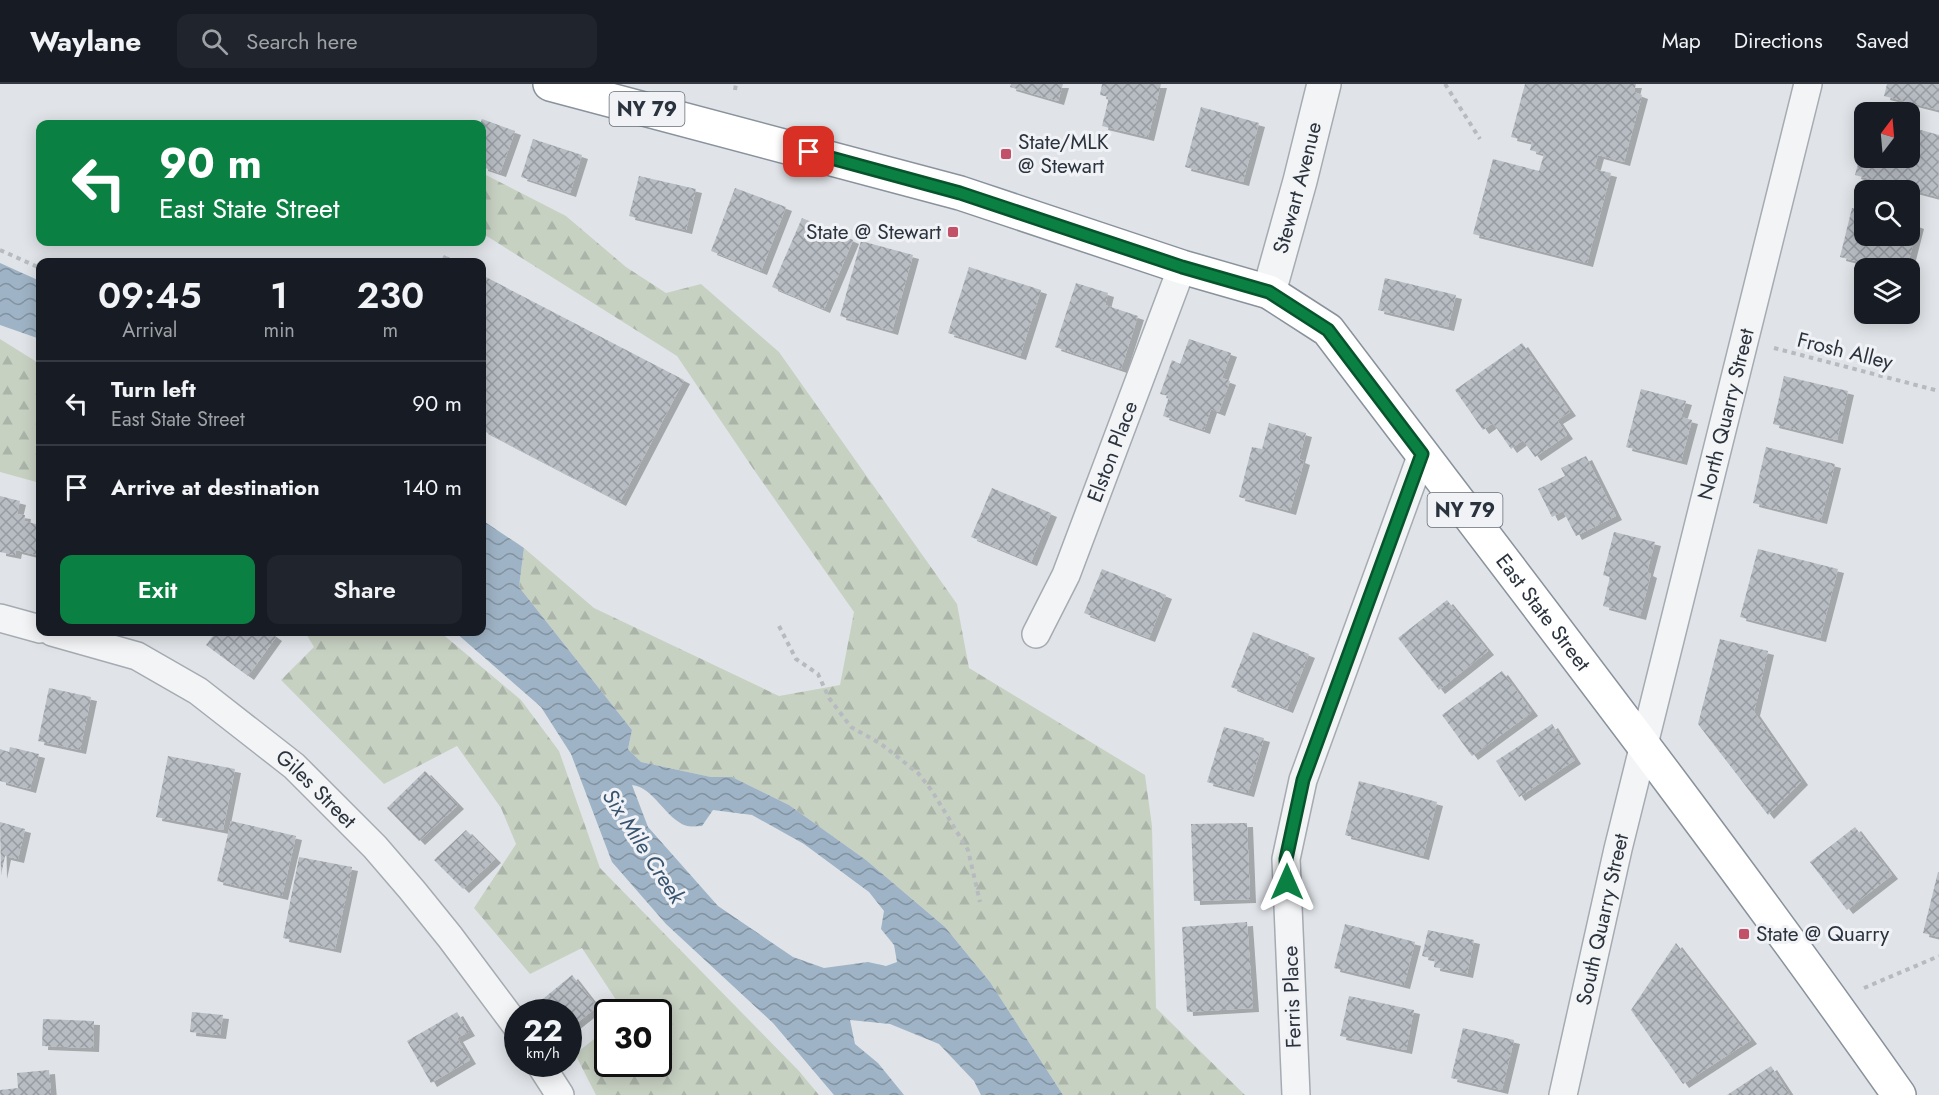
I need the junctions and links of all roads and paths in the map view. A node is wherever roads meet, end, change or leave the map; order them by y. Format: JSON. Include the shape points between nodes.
{"nodes":[{"id":1,"x":550,"y":84,"type":"edge"},
{"id":2,"x":736,"y":84,"type":"edge"},
{"id":3,"x":1324,"y":84,"type":"edge"},
{"id":4,"x":1445,"y":84,"type":"edge"},
{"id":5,"x":1808,"y":84,"type":"edge"},
{"id":6,"x":735,"y":90,"type":"dead end"},
{"id":7,"x":1480,"y":139,"type":"dead end"},
{"id":8,"x":0,"y":250,"type":"edge"},
{"id":9,"x":36,"y":266,"type":"edge"},
{"id":10,"x":1182,"y":267,"type":"junction"},
{"id":11,"x":1269,"y":292,"type":"junction"},
{"id":12,"x":1744,"y":341,"type":"junction"},
{"id":13,"x":1939,"y":391,"type":"edge"},
{"id":14,"x":1422,"y":454,"type":"junction"},
{"id":15,"x":0,"y":618,"type":"edge"},
{"id":16,"x":779,"y":626,"type":"dead end"},
{"id":17,"x":36,"y":628,"type":"edge"},
{"id":18,"x":1036,"y":634,"type":"dead end"},
{"id":19,"x":66,"y":636,"type":"edge"},
{"id":20,"x":1644,"y":745,"type":"junction"},
{"id":21,"x":980,"y":902,"type":"dead end"},
{"id":22,"x":1939,"y":956,"type":"edge"},
{"id":23,"x":1833,"y":1002,"type":"junction"},
{"id":24,"x":504,"y":1009,"type":"edge"},
{"id":25,"x":548,"y":1077,"type":"edge"},
{"id":26,"x":560,"y":1095,"type":"edge"},
{"id":27,"x":1296,"y":1095,"type":"edge"},
{"id":28,"x":1563,"y":1095,"type":"edge"},
{"id":29,"x":1899,"y":1095,"type":"edge"}],
"edges":[{"from":1,"to":10,"type":"highway","name":"East State Street","number":"NY 79","via":[[960,193]]},
{"from":2,"to":6,"type":"path"},
{"from":3,"to":11,"type":"street","name":"Stewart Avenue"},
{"from":4,"to":7,"type":"path"},
{"from":5,"to":12,"type":"street","name":"North Quarry Street"},
{"from":8,"to":9,"type":"path"},
{"from":10,"to":11,"type":"highway","name":"East State Street","number":"NY 79"},
{"from":10,"to":18,"type":"street","name":"Elston Place","via":[[1066,575]]},
{"from":11,"to":14,"type":"highway","name":"East State Street","number":"NY 79","via":[[1328,330]]},
{"from":12,"to":13,"type":"path","name":"Frosh Alley"},
{"from":12,"to":20,"type":"street","name":"North Quarry Street"},
{"from":14,"to":20,"type":"highway","name":"East State Street","number":"NY 79"},
{"from":14,"to":27,"type":"street","name":"Ferris Place","via":[[1303,780],[1291,832],[1286,859]]},
{"from":15,"to":17,"type":"street"},
{"from":16,"to":21,"type":"path","via":[[796,659],[818,674],[829,698],[851,728],[918,773],[932,791],[968,850]]},
{"from":19,"to":24,"type":"street","name":"Giles Street","via":[[137,656],[198,691],[294,766],[375,847]]},
{"from":20,"to":23,"type":"highway","name":"East State Street","number":"NY 79"},
{"from":20,"to":28,"type":"street","name":"South Quarry Street"},
{"from":22,"to":23,"type":"path"},
{"from":23,"to":29,"type":"highway","name":"East State Street","number":"NY 79"},
{"from":25,"to":26,"type":"street"}]}
